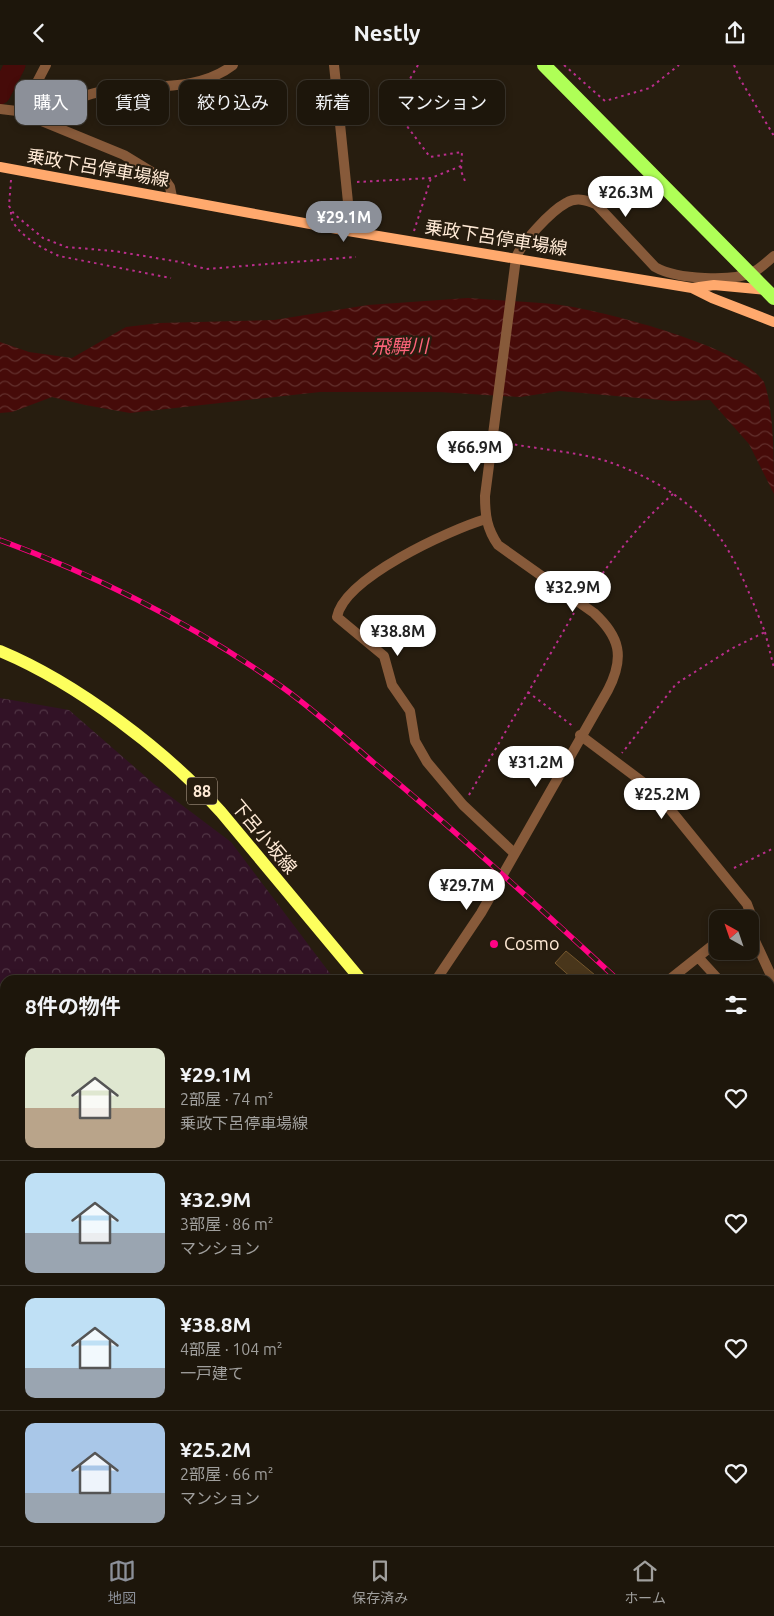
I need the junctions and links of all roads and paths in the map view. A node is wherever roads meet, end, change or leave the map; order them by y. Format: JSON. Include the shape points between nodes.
{"nodes":[{"id":1,"x":46,"y":65,"type":"edge"},
{"id":2,"x":233,"y":65,"type":"edge"},
{"id":3,"x":334,"y":65,"type":"edge"},
{"id":4,"x":418,"y":65,"type":"edge"},
{"id":5,"x":544,"y":65,"type":"edge"},
{"id":6,"x":564,"y":65,"type":"edge"},
{"id":7,"x":679,"y":65,"type":"edge"},
{"id":8,"x":734,"y":65,"type":"edge"},
{"id":9,"x":37,"y":80,"type":"edge"},
{"id":10,"x":87,"y":96,"type":"edge"},
{"id":11,"x":0,"y":109,"type":"edge"},
{"id":12,"x":15,"y":111,"type":"edge"},
{"id":13,"x":47,"y":125,"type":"edge"},
{"id":14,"x":774,"y":136,"type":"edge"},
{"id":15,"x":461,"y":166,"type":"junction"},
{"id":16,"x":1,"y":167,"type":"edge"},
{"id":17,"x":13,"y":169,"type":"junction"},
{"id":18,"x":431,"y":178,"type":"junction"},
{"id":19,"x":465,"y":181,"type":"dead end"},
{"id":20,"x":347,"y":183,"type":"junction"},
{"id":21,"x":172,"y":197,"type":"junction"},
{"id":22,"x":12,"y":211,"type":"junction"},
{"id":23,"x":348,"y":231,"type":"junction"},
{"id":24,"x":412,"y":241,"type":"junction"},
{"id":25,"x":774,"y":256,"type":"edge"},
{"id":26,"x":356,"y":257,"type":"dead end"},
{"id":27,"x":516,"y":258,"type":"junction"},
{"id":28,"x":171,"y":278,"type":"dead end"},
{"id":29,"x":692,"y":288,"type":"junction"},
{"id":30,"x":774,"y":291,"type":"edge"},
{"id":31,"x":774,"y":298,"type":"edge"},
{"id":32,"x":774,"y":322,"type":"edge"},
{"id":33,"x":492,"y":445,"type":"junction"},
{"id":34,"x":673,"y":494,"type":"junction"},
{"id":35,"x":486,"y":519,"type":"junction"},
{"id":36,"x":582,"y":604,"type":"junction"},
{"id":37,"x":765,"y":632,"type":"junction"},
{"id":38,"x":0,"y":651,"type":"edge"},
{"id":39,"x":774,"y":668,"type":"edge"},
{"id":40,"x":528,"y":691,"type":"junction"},
{"id":41,"x":581,"y":734,"type":"junction"},
{"id":42,"x":616,"y":761,"type":"junction"},
{"id":43,"x":463,"y":805,"type":"junction"},
{"id":44,"x":774,"y":848,"type":"edge"},
{"id":45,"x":514,"y":853,"type":"junction"},
{"id":46,"x":722,"y":873,"type":"junction"},
{"id":47,"x":749,"y":910,"type":"edge"},
{"id":48,"x":709,"y":948,"type":"edge"},
{"id":49,"x":759,"y":950,"type":"edge"},
{"id":50,"x":698,"y":957,"type":"junction"},
{"id":51,"x":357,"y":975,"type":"edge"},
{"id":52,"x":440,"y":975,"type":"edge"},
{"id":53,"x":675,"y":975,"type":"edge"},
{"id":54,"x":714,"y":975,"type":"edge"},
{"id":55,"x":771,"y":975,"type":"edge"}],
"edges":[{"from":1,"to":9,"type":"street"},
{"from":2,"to":10,"type":"street","via":[[223,73],[191,83],[99,92]]},
{"from":3,"to":20,"type":"street"},
{"from":4,"to":15,"type":"path","via":[[407,84],[389,102],[430,157],[462,152]]},
{"from":5,"to":31,"type":"highway"},
{"from":6,"to":7,"type":"path","via":[[605,101],[650,88]]},
{"from":8,"to":14,"type":"path"},
{"from":11,"to":12,"type":"street"},
{"from":13,"to":21,"type":"street","via":[[132,159],[165,179]]},
{"from":15,"to":18,"type":"path"},
{"from":15,"to":19,"type":"path"},
{"from":16,"to":17,"type":"main road","name":"乗政下呂停車場線"},
{"from":17,"to":21,"type":"main road","name":"乗政下呂停車場線"},
{"from":17,"to":22,"type":"path","via":[[9,206]]},
{"from":18,"to":20,"type":"path"},
{"from":18,"to":24,"type":"path"},
{"from":20,"to":23,"type":"street"},
{"from":21,"to":23,"type":"main road","name":"乗政下呂停車場線"},
{"from":22,"to":26,"type":"path","via":[[43,237],[66,247],[180,261],[206,269]]},
{"from":22,"to":28,"type":"path","via":[[12,219],[18,228],[45,250],[59,256]]},
{"from":23,"to":24,"type":"main road","name":"乗政下呂停車場線"},
{"from":24,"to":27,"type":"main road","name":"乗政下呂停車場線"},
{"from":25,"to":27,"type":"street","via":[[755,271],[728,279],[664,272],[655,267],[596,204],[583,199],[566,203],[524,241]]},
{"from":27,"to":29,"type":"main road","name":"乗政下呂停車場線"},
{"from":27,"to":33,"type":"street"},
{"from":29,"to":30,"type":"main road","via":[[714,285]]},
{"from":29,"to":32,"type":"main road"},
{"from":33,"to":34,"type":"path","via":[[512,444],[609,462]]},
{"from":33,"to":35,"type":"street","via":[[485,496]]},
{"from":34,"to":36,"type":"path","via":[[615,554]]},
{"from":34,"to":37,"type":"path","via":[[706,520],[725,545]]},
{"from":35,"to":36,"type":"street","via":[[489,532],[498,545]]},
{"from":35,"to":43,"type":"street","via":[[460,527],[370,575],[352,590],[339,608],[337,617],[384,656],[392,685],[410,711],[415,741],[426,762]]},
{"from":36,"to":40,"type":"path","via":[[572,615]]},
{"from":36,"to":41,"type":"street","via":[[608,626],[616,639],[618,657],[615,676]]},
{"from":37,"to":39,"type":"path"},
{"from":37,"to":42,"type":"path","via":[[676,684]]},
{"from":38,"to":51,"type":"main road","name":"下呂小坂線","number":"88","via":[[51,677],[93,704],[177,767],[221,812]]},
{"from":40,"to":41,"type":"path"},
{"from":40,"to":43,"type":"path"},
{"from":41,"to":42,"type":"street"},
{"from":41,"to":45,"type":"street"},
{"from":42,"to":46,"type":"street","via":[[656,792]]},
{"from":43,"to":45,"type":"street"},
{"from":44,"to":46,"type":"path"},
{"from":45,"to":52,"type":"street","via":[[459,948]]},
{"from":46,"to":47,"type":"street"},
{"from":48,"to":50,"type":"street"},
{"from":49,"to":55,"type":"street"},
{"from":50,"to":53,"type":"street"},
{"from":50,"to":54,"type":"street"}]}
